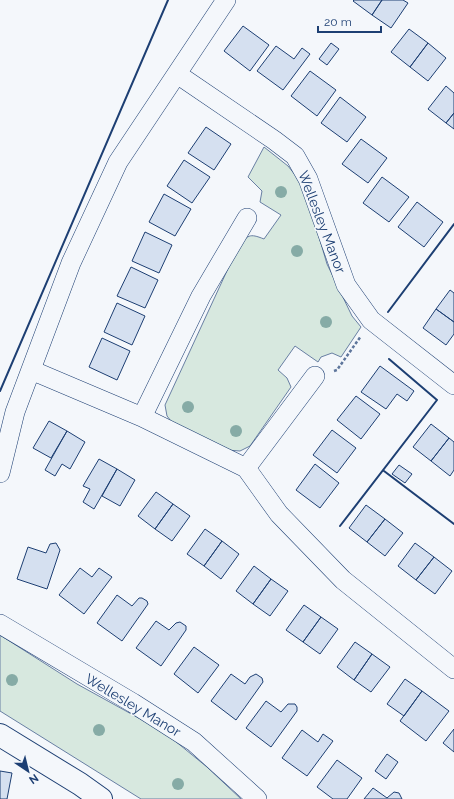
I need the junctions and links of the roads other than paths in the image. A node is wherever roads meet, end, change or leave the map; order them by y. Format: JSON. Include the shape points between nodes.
{"nodes":[{"id":1,"x":226,"y":0,"type":"edge"},
{"id":2,"x":176,"y":74,"type":"junction"},
{"id":3,"x":247,"y":218,"type":"dead end"},
{"id":4,"x":31,"y":370,"type":"junction"},
{"id":5,"x":315,"y":376,"type":"road end"},
{"id":6,"x":454,"y":385,"type":"edge"},
{"id":7,"x":142,"y":417,"type":"junction"},
{"id":8,"x":246,"y":468,"type":"junction"},
{"id":9,"x":0,"y":473,"type":"edge"},
{"id":10,"x":0,"y":624,"type":"edge"},
{"id":11,"x":454,"y":670,"type":"edge"},
{"id":12,"x":0,"y":735,"type":"edge"},
{"id":13,"x":101,"y":799,"type":"edge"},
{"id":14,"x":257,"y":799,"type":"edge"}],
"edges":[{"from":1,"to":2,"type":"street"},
{"from":2,"to":4,"type":"street","via":[[118,162],[71,262]]},
{"from":2,"to":6,"type":"street","name":"Wellesley Manor","via":[[295,156],[308,178],[346,285],[371,320]]},
{"from":3,"to":7,"type":"street","via":[[201,296]]},
{"from":4,"to":7,"type":"street"},
{"from":4,"to":9,"type":"street","via":[[14,412]]},
{"from":5,"to":8,"type":"street"},
{"from":7,"to":8,"type":"street"},
{"from":8,"to":11,"type":"street","via":[[279,514],[343,580]]},
{"from":10,"to":14,"type":"street","name":"Wellesley Manor","via":[[134,703],[194,742]]},
{"from":12,"to":13,"type":"street"}]}
